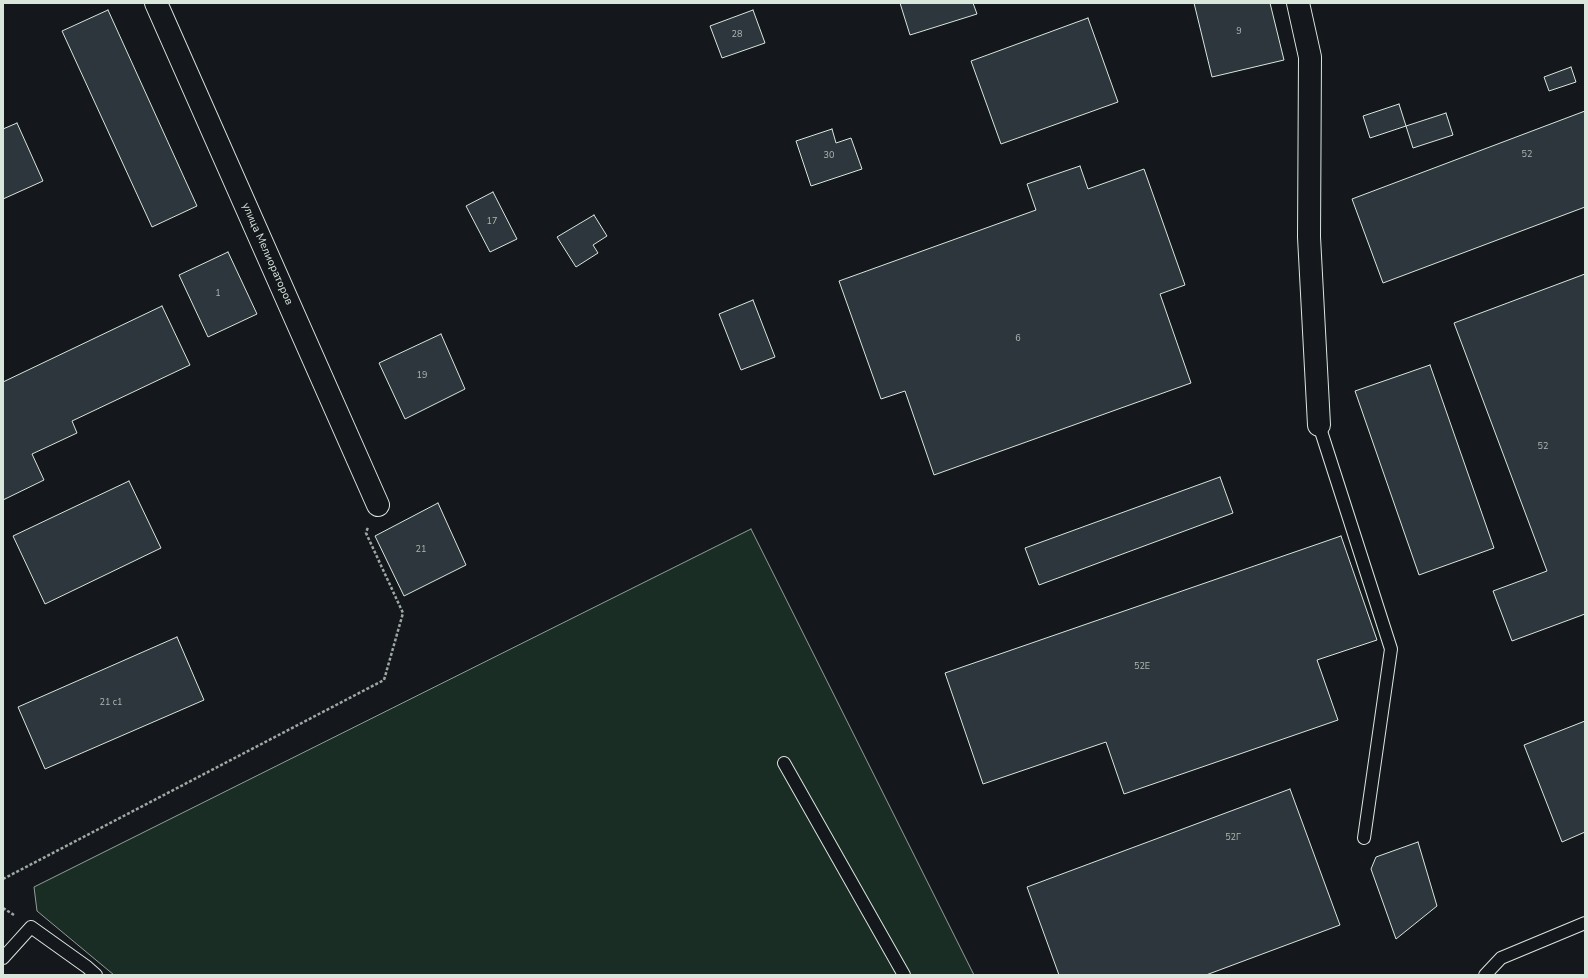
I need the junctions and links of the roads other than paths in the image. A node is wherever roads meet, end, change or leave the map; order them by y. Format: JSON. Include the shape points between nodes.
{"nodes":[{"id":1,"x":156,"y":3,"type":"edge"},
{"id":2,"x":1298,"y":3,"type":"edge"},
{"id":3,"x":1319,"y":425,"type":"joint"},
{"id":4,"x":378,"y":505,"type":"road end"},
{"id":5,"x":784,"y":762,"type":"dead end"},
{"id":6,"x":1364,"y":838,"type":"dead end"},
{"id":7,"x":1585,"y":923,"type":"edge"},
{"id":8,"x":3,"y":958,"type":"edge"},
{"id":9,"x":96,"y":975,"type":"edge"},
{"id":10,"x":904,"y":975,"type":"edge"},
{"id":11,"x":1485,"y":975,"type":"edge"}],
"edges":[{"from":1,"to":4,"type":"street","name":"улица Мелиораторов"},
{"from":2,"to":3,"type":"street","via":[[1310,57],[1309,237]]},
{"from":3,"to":6,"type":"lane","via":[[1391,649]]},
{"from":5,"to":10,"type":"lane"},
{"from":7,"to":11,"type":"lane","via":[[1501,958]]},
{"from":8,"to":9,"type":"lane","via":[[31,927]]}]}
